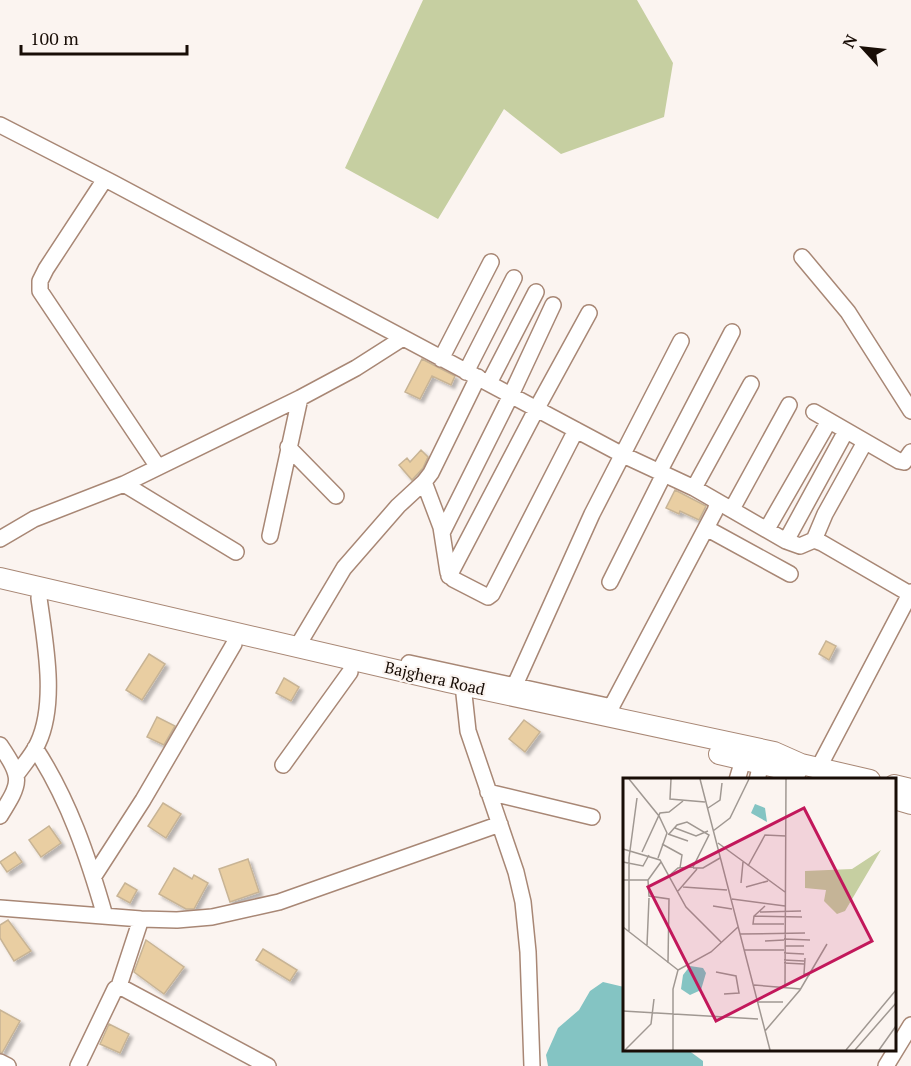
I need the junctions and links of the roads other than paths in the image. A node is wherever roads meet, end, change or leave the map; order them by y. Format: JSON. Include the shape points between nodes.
{"nodes":[{"id":1,"x":0,"y":125,"type":"edge"},
{"id":2,"x":105,"y":179,"type":"junction"},
{"id":3,"x":802,"y":257,"type":"dead end"},
{"id":4,"x":491,"y":262,"type":"dead end"},
{"id":5,"x":514,"y":278,"type":"dead end"},
{"id":6,"x":536,"y":292,"type":"dead end"},
{"id":7,"x":553,"y":305,"type":"dead end"},
{"id":8,"x":589,"y":313,"type":"dead end"},
{"id":9,"x":732,"y":332,"type":"dead end"},
{"id":10,"x":403,"y":338,"type":"junction"},
{"id":11,"x":681,"y":341,"type":"dead end"},
{"id":12,"x":441,"y":359,"type":"junction"},
{"id":13,"x":477,"y":377,"type":"junction"},
{"id":14,"x":751,"y":384,"type":"dead end"},
{"id":15,"x":511,"y":395,"type":"junction"},
{"id":16,"x":300,"y":398,"type":"junction"},
{"id":17,"x":789,"y":405,"type":"dead end"},
{"id":18,"x":537,"y":408,"type":"junction"},
{"id":19,"x":911,"y":411,"type":"edge"},
{"id":20,"x":814,"y":412,"type":"dead end"},
{"id":21,"x":830,"y":421,"type":"junction"},
{"id":22,"x":576,"y":430,"type":"junction"},
{"id":23,"x":846,"y":431,"type":"junction"},
{"id":24,"x":865,"y":442,"type":"junction"},
{"id":25,"x":288,"y":447,"type":"junction"},
{"id":26,"x":911,"y":452,"type":"edge"},
{"id":27,"x":621,"y":454,"type":"junction"},
{"id":28,"x":158,"y":467,"type":"junction"},
{"id":29,"x":661,"y":473,"type":"junction"},
{"id":30,"x":424,"y":482,"type":"junction"},
{"id":31,"x":124,"y":484,"type":"junction"},
{"id":32,"x":694,"y":488,"type":"junction"},
{"id":33,"x":336,"y":496,"type":"dead end"},
{"id":34,"x":718,"y":502,"type":"junction"},
{"id":35,"x":732,"y":510,"type":"junction"},
{"id":36,"x":706,"y":528,"type":"junction"},
{"id":37,"x":767,"y":529,"type":"junction"},
{"id":38,"x":442,"y":533,"type":"junction"},
{"id":39,"x":270,"y":536,"type":"dead end"},
{"id":40,"x":0,"y":539,"type":"edge"},
{"id":41,"x":814,"y":540,"type":"junction"},
{"id":42,"x":786,"y":541,"type":"junction"},
{"id":43,"x":236,"y":552,"type":"dead end"},
{"id":44,"x":790,"y":574,"type":"dead end"},
{"id":45,"x":449,"y":576,"type":"junction"},
{"id":46,"x":0,"y":578,"type":"edge"},
{"id":47,"x":610,"y":582,"type":"dead end"},
{"id":48,"x":0,"y":590,"type":"edge"},
{"id":49,"x":911,"y":593,"type":"edge"},
{"id":50,"x":39,"y":598,"type":"junction"},
{"id":51,"x":234,"y":644,"type":"junction"},
{"id":52,"x":299,"y":644,"type":"junction"},
{"id":53,"x":350,"y":672,"type":"junction"},
{"id":54,"x":512,"y":690,"type":"junction"},
{"id":55,"x":464,"y":691,"type":"junction"},
{"id":56,"x":609,"y":712,"type":"junction"},
{"id":57,"x":0,"y":745,"type":"edge"},
{"id":58,"x":35,"y":748,"type":"junction"},
{"id":59,"x":283,"y":765,"type":"dead end"},
{"id":60,"x":760,"y":768,"type":"edge"},
{"id":61,"x":17,"y":774,"type":"junction"},
{"id":62,"x":821,"y":774,"type":"edge"},
{"id":63,"x":741,"y":778,"type":"edge"},
{"id":64,"x":854,"y":778,"type":"edge"},
{"id":65,"x":896,"y":785,"type":"edge"},
{"id":66,"x":911,"y":789,"type":"edge"},
{"id":67,"x":488,"y":792,"type":"junction"},
{"id":68,"x":896,"y":800,"type":"edge"},
{"id":69,"x":911,"y":804,"type":"edge"},
{"id":70,"x":0,"y":816,"type":"edge"},
{"id":71,"x":592,"y":816,"type":"dead end"},
{"id":72,"x":500,"y":824,"type":"junction"},
{"id":73,"x":94,"y":876,"type":"junction"},
{"id":74,"x":0,"y":908,"type":"edge"},
{"id":75,"x":105,"y":916,"type":"junction"},
{"id":76,"x":141,"y":919,"type":"junction"},
{"id":77,"x":119,"y":986,"type":"junction"},
{"id":78,"x":911,"y":1025,"type":"edge"},
{"id":79,"x":896,"y":1050,"type":"edge"},
{"id":80,"x":895,"y":1051,"type":"edge"},
{"id":81,"x":0,"y":1062,"type":"edge"},
{"id":82,"x":8,"y":1066,"type":"edge"},
{"id":83,"x":78,"y":1066,"type":"edge"},
{"id":84,"x":268,"y":1066,"type":"edge"},
{"id":85,"x":531,"y":1066,"type":"edge"},
{"id":86,"x":886,"y":1066,"type":"edge"}],
"edges":[{"from":1,"to":2,"type":"street"},
{"from":2,"to":10,"type":"street"},
{"from":2,"to":28,"type":"street","via":[[46,269],[40,291]]},
{"from":3,"to":19,"type":"street","via":[[848,312]]},
{"from":4,"to":12,"type":"street"},
{"from":5,"to":13,"type":"street"},
{"from":6,"to":13,"type":"street"},
{"from":7,"to":15,"type":"street"},
{"from":8,"to":18,"type":"street"},
{"from":9,"to":29,"type":"street"},
{"from":10,"to":12,"type":"street"},
{"from":10,"to":16,"type":"street"},
{"from":11,"to":27,"type":"street"},
{"from":12,"to":13,"type":"street"},
{"from":13,"to":15,"type":"street"},
{"from":13,"to":30,"type":"street"},
{"from":14,"to":32,"type":"street"},
{"from":15,"to":18,"type":"street"},
{"from":15,"to":38,"type":"street"},
{"from":16,"to":25,"type":"street"},
{"from":16,"to":28,"type":"street"},
{"from":17,"to":35,"type":"street"},
{"from":18,"to":22,"type":"street"},
{"from":18,"to":45,"type":"street"},
{"from":20,"to":21,"type":"street"},
{"from":21,"to":23,"type":"street"},
{"from":21,"to":37,"type":"street"},
{"from":22,"to":27,"type":"street"},
{"from":22,"to":45,"type":"street","via":[[492,594],[485,597]]},
{"from":23,"to":24,"type":"street"},
{"from":23,"to":42,"type":"street"},
{"from":24,"to":26,"type":"street","via":[[899,461],[904,462]]},
{"from":24,"to":41,"type":"street"},
{"from":25,"to":33,"type":"street"},
{"from":25,"to":39,"type":"street"},
{"from":27,"to":29,"type":"street"},
{"from":27,"to":54,"type":"street"},
{"from":28,"to":31,"type":"street"},
{"from":29,"to":32,"type":"street"},
{"from":29,"to":47,"type":"street"},
{"from":30,"to":38,"type":"street"},
{"from":30,"to":52,"type":"street","via":[[344,568]]},
{"from":31,"to":40,"type":"street","via":[[52,511]]},
{"from":31,"to":43,"type":"street"},
{"from":32,"to":34,"type":"street"},
{"from":34,"to":35,"type":"street"},
{"from":34,"to":36,"type":"street"},
{"from":35,"to":37,"type":"street"},
{"from":36,"to":44,"type":"street"},
{"from":36,"to":56,"type":"street"},
{"from":37,"to":42,"type":"street"},
{"from":38,"to":45,"type":"street"},
{"from":41,"to":42,"type":"street","via":[[800,546]]},
{"from":41,"to":49,"type":"street"},
{"from":46,"to":52,"type":"main road","name":"Bajghera Road"},
{"from":48,"to":50,"type":"main road","name":"Bajghera Road"},
{"from":49,"to":62,"type":"street"},
{"from":50,"to":51,"type":"main road","name":"Bajghera Road"},
{"from":50,"to":58,"type":"street","via":[[48,697]]},
{"from":51,"to":53,"type":"main road","name":"Bajghera Road"},
{"from":51,"to":73,"type":"street"},
{"from":52,"to":54,"type":"street"},
{"from":52,"to":55,"type":"main road","name":"Bajghera Road"},
{"from":53,"to":55,"type":"main road","name":"Bajghera Road"},
{"from":53,"to":59,"type":"street"},
{"from":54,"to":55,"type":"main road","name":"Bajghera Road"},
{"from":54,"to":56,"type":"main road","name":"Bajghera Road"},
{"from":55,"to":60,"type":"main road","name":"Bajghera Road"},
{"from":55,"to":67,"type":"street","via":[[468,731]]},
{"from":56,"to":62,"type":"main road","name":"Bajghera Road","via":[[774,752]]},
{"from":57,"to":61,"type":"street"},
{"from":58,"to":61,"type":"street"},
{"from":58,"to":73,"type":"street","via":[[63,794]]},
{"from":60,"to":62,"type":"main road","name":"Bajghera Road"},
{"from":60,"to":63,"type":"street"},
{"from":61,"to":70,"type":"street"},
{"from":62,"to":64,"type":"main road","name":"Bajghera Road"},
{"from":65,"to":66,"type":"main road"},
{"from":67,"to":71,"type":"street"},
{"from":67,"to":72,"type":"street"},
{"from":68,"to":69,"type":"main road"},
{"from":72,"to":76,"type":"street","via":[[279,902],[212,917]]},
{"from":72,"to":85,"type":"street","via":[[523,902],[529,963]]},
{"from":73,"to":75,"type":"street"},
{"from":74,"to":75,"type":"street"},
{"from":75,"to":76,"type":"street"},
{"from":76,"to":77,"type":"street"},
{"from":77,"to":83,"type":"street"},
{"from":77,"to":84,"type":"street"},
{"from":78,"to":79,"type":"street"},
{"from":80,"to":86,"type":"street"},
{"from":81,"to":82,"type":"street"}]}
